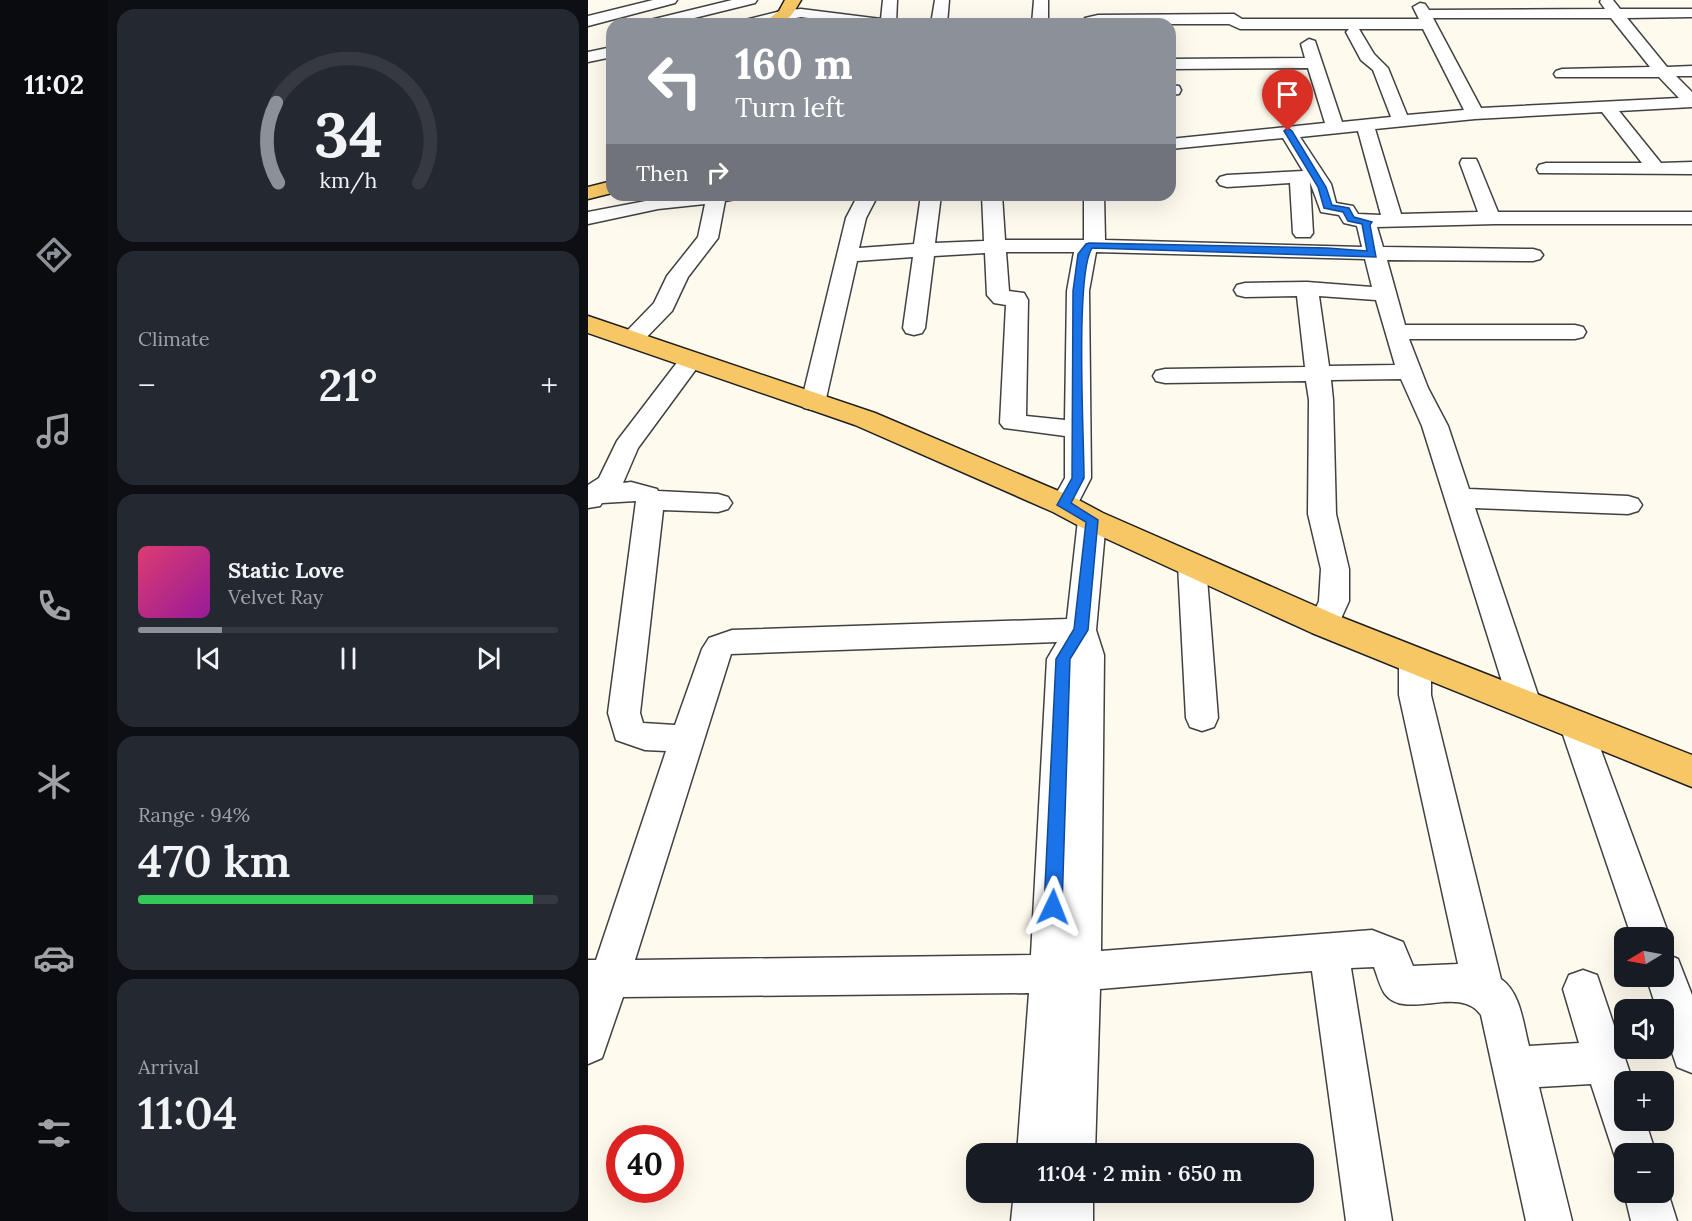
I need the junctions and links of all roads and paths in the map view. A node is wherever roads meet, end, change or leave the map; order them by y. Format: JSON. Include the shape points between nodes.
{"nodes":[{"id":1,"x":670,"y":0,"type":"edge"},
{"id":2,"x":750,"y":0,"type":"edge"},
{"id":3,"x":890,"y":0,"type":"edge"},
{"id":4,"x":942,"y":0,"type":"edge"},
{"id":5,"x":1041,"y":0,"type":"edge"},
{"id":6,"x":1134,"y":0,"type":"edge"},
{"id":7,"x":1183,"y":0,"type":"edge"},
{"id":8,"x":1231,"y":0,"type":"edge"},
{"id":9,"x":1605,"y":0,"type":"edge"},
{"id":10,"x":597,"y":3,"type":"dead end"},
{"id":11,"x":635,"y":5,"type":"edge"},
{"id":12,"x":1088,"y":6,"type":"dead end"},
{"id":13,"x":1290,"y":8,"type":"dead end"},
{"id":14,"x":795,"y":13,"type":"edge"},
{"id":15,"x":1423,"y":13,"type":"edge"},
{"id":16,"x":1616,"y":13,"type":"junction"},
{"id":17,"x":1692,"y":13,"type":"edge"},
{"id":18,"x":676,"y":18,"type":"edge"},
{"id":19,"x":773,"y":18,"type":"edge"},
{"id":20,"x":837,"y":18,"type":"edge"},
{"id":21,"x":888,"y":18,"type":"edge"},
{"id":22,"x":940,"y":18,"type":"edge"},
{"id":23,"x":1040,"y":18,"type":"edge"},
{"id":24,"x":1109,"y":18,"type":"edge"},
{"id":25,"x":1136,"y":18,"type":"edge"},
{"id":26,"x":1176,"y":20,"type":"edge"},
{"id":27,"x":1186,"y":20,"type":"junction"},
{"id":28,"x":1234,"y":20,"type":"junction"},
{"id":29,"x":588,"y":21,"type":"edge"},
{"id":30,"x":1299,"y":24,"type":"junction"},
{"id":31,"x":588,"y":30,"type":"edge"},
{"id":32,"x":606,"y":31,"type":"edge"},
{"id":33,"x":1354,"y":32,"type":"dead end"},
{"id":34,"x":606,"y":53,"type":"edge"},
{"id":35,"x":588,"y":57,"type":"edge"},
{"id":36,"x":1315,"y":63,"type":"junction"},
{"id":37,"x":1176,"y":64,"type":"edge"},
{"id":38,"x":606,"y":70,"type":"edge"},
{"id":39,"x":588,"y":71,"type":"edge"},
{"id":40,"x":1692,"y":71,"type":"edge"},
{"id":41,"x":1661,"y":72,"type":"junction"},
{"id":42,"x":1692,"y":101,"type":"edge"},
{"id":43,"x":1606,"y":106,"type":"junction"},
{"id":44,"x":1585,"y":108,"type":"junction"},
{"id":45,"x":1475,"y":114,"type":"junction"},
{"id":46,"x":1401,"y":121,"type":"junction"},
{"id":47,"x":1365,"y":124,"type":"junction"},
{"id":48,"x":1335,"y":127,"type":"junction"},
{"id":49,"x":1288,"y":131,"type":"junction"},
{"id":50,"x":1176,"y":142,"type":"edge"},
{"id":51,"x":1469,"y":163,"type":"dead end"},
{"id":52,"x":1656,"y":168,"type":"junction"},
{"id":53,"x":1692,"y":168,"type":"edge"},
{"id":54,"x":1546,"y":169,"type":"dead end"},
{"id":55,"x":1307,"y":176,"type":"junction"},
{"id":56,"x":1227,"y":181,"type":"dead end"},
{"id":57,"x":606,"y":188,"type":"edge"},
{"id":58,"x":588,"y":193,"type":"edge"},
{"id":59,"x":674,"y":201,"type":"edge"},
{"id":60,"x":718,"y":201,"type":"edge"},
{"id":61,"x":866,"y":201,"type":"edge"},
{"id":62,"x":930,"y":201,"type":"edge"},
{"id":63,"x":992,"y":201,"type":"edge"},
{"id":64,"x":1094,"y":201,"type":"edge"},
{"id":65,"x":588,"y":218,"type":"edge"},
{"id":66,"x":1692,"y":218,"type":"edge"},
{"id":67,"x":1491,"y":219,"type":"junction"},
{"id":68,"x":1393,"y":220,"type":"junction"},
{"id":69,"x":1367,"y":222,"type":"junction"},
{"id":70,"x":1303,"y":233,"type":"dead end"},
{"id":71,"x":1089,"y":246,"type":"junction"},
{"id":72,"x":995,"y":248,"type":"junction"},
{"id":73,"x":925,"y":250,"type":"junction"},
{"id":74,"x":848,"y":255,"type":"junction"},
{"id":75,"x":1372,"y":255,"type":"junction"},
{"id":76,"x":1533,"y":255,"type":"dead end"},
{"id":77,"x":1307,"y":289,"type":"junction"},
{"id":78,"x":1245,"y":290,"type":"dead end"},
{"id":79,"x":1384,"y":294,"type":"junction"},
{"id":80,"x":588,"y":324,"type":"edge"},
{"id":81,"x":914,"y":328,"type":"dead end"},
{"id":82,"x":1395,"y":332,"type":"junction"},
{"id":83,"x":1575,"y":332,"type":"dead end"},
{"id":84,"x":632,"y":339,"type":"junction"},
{"id":85,"x":690,"y":361,"type":"junction"},
{"id":86,"x":1410,"y":372,"type":"junction"},
{"id":87,"x":1318,"y":374,"type":"junction"},
{"id":88,"x":1165,"y":376,"type":"dead end"},
{"id":89,"x":813,"y":403,"type":"junction"},
{"id":90,"x":1078,"y":429,"type":"junction"},
{"id":91,"x":589,"y":498,"type":"edge"},
{"id":92,"x":1458,"y":498,"type":"junction"},
{"id":93,"x":650,"y":500,"type":"junction"},
{"id":94,"x":718,"y":503,"type":"dead end"},
{"id":95,"x":1064,"y":505,"type":"junction"},
{"id":96,"x":1629,"y":505,"type":"dead end"},
{"id":97,"x":1092,"y":520,"type":"junction"},
{"id":98,"x":1192,"y":565,"type":"junction"},
{"id":99,"x":1324,"y":624,"type":"junction"},
{"id":100,"x":1081,"y":630,"type":"junction"},
{"id":101,"x":1415,"y":661,"type":"junction"},
{"id":102,"x":1525,"y":704,"type":"junction"},
{"id":103,"x":1202,"y":718,"type":"dead end"},
{"id":104,"x":1575,"y":723,"type":"junction"},
{"id":105,"x":686,"y":739,"type":"junction"},
{"id":106,"x":1692,"y":771,"type":"edge"},
{"id":107,"x":1647,"y":927,"type":"edge"},
{"id":108,"x":1329,"y":951,"type":"junction"},
{"id":109,"x":1065,"y":973,"type":"junction"},
{"id":110,"x":599,"y":980,"type":"edge"},
{"id":111,"x":1483,"y":987,"type":"junction"},
{"id":112,"x":1669,"y":987,"type":"edge"},
{"id":113,"x":1582,"y":989,"type":"dead end"},
{"id":114,"x":588,"y":1044,"type":"edge"},
{"id":115,"x":1692,"y":1052,"type":"edge"},
{"id":116,"x":1605,"y":1062,"type":"junction"},
{"id":117,"x":1513,"y":1068,"type":"junction"},
{"id":118,"x":1041,"y":1143,"type":"edge"},
{"id":119,"x":1073,"y":1143,"type":"edge"},
{"id":120,"x":1631,"y":1143,"type":"edge"},
{"id":121,"x":1035,"y":1203,"type":"edge"},
{"id":122,"x":1071,"y":1203,"type":"edge"},
{"id":123,"x":1649,"y":1203,"type":"edge"},
{"id":124,"x":1034,"y":1221,"type":"edge"},
{"id":125,"x":1070,"y":1221,"type":"edge"},
{"id":126,"x":1369,"y":1221,"type":"edge"},
{"id":127,"x":1549,"y":1221,"type":"edge"},
{"id":128,"x":1654,"y":1221,"type":"edge"}],
"edges":[{"from":1,"to":11,"type":"street"},
{"from":2,"to":18,"type":"street"},
{"from":3,"to":21,"type":"street"},
{"from":4,"to":22,"type":"street"},
{"from":5,"to":23,"type":"street"},
{"from":6,"to":25,"type":"street"},
{"from":7,"to":27,"type":"street"},
{"from":8,"to":28,"type":"street"},
{"from":9,"to":16,"type":"street"},
{"from":10,"to":11,"type":"street"},
{"from":11,"to":29,"type":"street"},
{"from":12,"to":24,"type":"street","via":[[1108,7]]},
{"from":13,"to":30,"type":"street"},
{"from":14,"to":19,"type":"street"},
{"from":14,"to":20,"type":"street"},
{"from":15,"to":16,"type":"street"},
{"from":15,"to":30,"type":"street"},
{"from":15,"to":45,"type":"street"},
{"from":16,"to":17,"type":"street"},
{"from":16,"to":41,"type":"street"},
{"from":26,"to":27,"type":"street"},
{"from":27,"to":28,"type":"street"},
{"from":28,"to":30,"type":"street","via":[[1238,24]]},
{"from":30,"to":36,"type":"street"},
{"from":31,"to":32,"type":"street"},
{"from":33,"to":46,"type":"street","via":[[1367,57],[1380,68]]},
{"from":34,"to":35,"type":"street"},
{"from":36,"to":37,"type":"street"},
{"from":36,"to":48,"type":"street"},
{"from":38,"to":39,"type":"street"},
{"from":40,"to":41,"type":"street"},
{"from":41,"to":42,"type":"street"},
{"from":41,"to":44,"type":"street","via":[[1558,68]]},
{"from":42,"to":43,"type":"street"},
{"from":43,"to":44,"type":"street"},
{"from":43,"to":52,"type":"street"},
{"from":44,"to":45,"type":"street"},
{"from":45,"to":46,"type":"street"},
{"from":46,"to":47,"type":"street"},
{"from":47,"to":48,"type":"street"},
{"from":47,"to":68,"type":"street"},
{"from":48,"to":49,"type":"street"},
{"from":49,"to":50,"type":"street"},
{"from":49,"to":55,"type":"street"},
{"from":51,"to":67,"type":"street"},
{"from":52,"to":53,"type":"street"},
{"from":52,"to":54,"type":"street"},
{"from":55,"to":56,"type":"street"},
{"from":55,"to":69,"type":"street","via":[[1322,187],[1328,208],[1346,210],[1351,219]]},
{"from":55,"to":70,"type":"street"},
{"from":57,"to":58,"type":"main road"},
{"from":59,"to":65,"type":"street"},
{"from":60,"to":84,"type":"street","via":[[708,238],[678,276],[664,306]]},
{"from":61,"to":74,"type":"street","via":[[856,218]]},
{"from":62,"to":73,"type":"street"},
{"from":63,"to":72,"type":"street"},
{"from":64,"to":71,"type":"street","via":[[1096,235]]},
{"from":66,"to":67,"type":"street"},
{"from":67,"to":68,"type":"street"},
{"from":68,"to":69,"type":"street"},
{"from":69,"to":75,"type":"street"},
{"from":71,"to":72,"type":"street"},
{"from":71,"to":75,"type":"street"},
{"from":71,"to":90,"type":"street","via":[[1083,254],[1078,291]]},
{"from":72,"to":73,"type":"street"},
{"from":72,"to":90,"type":"street","via":[[998,295],[1017,300],[1013,423]]},
{"from":73,"to":74,"type":"street"},
{"from":73,"to":81,"type":"street"},
{"from":74,"to":89,"type":"street"},
{"from":75,"to":76,"type":"street"},
{"from":75,"to":79,"type":"street"},
{"from":77,"to":78,"type":"street"},
{"from":77,"to":79,"type":"street"},
{"from":77,"to":87,"type":"street"},
{"from":79,"to":82,"type":"street"},
{"from":80,"to":84,"type":"main road"},
{"from":82,"to":83,"type":"street"},
{"from":82,"to":86,"type":"street"},
{"from":84,"to":85,"type":"main road"},
{"from":85,"to":89,"type":"main road"},
{"from":85,"to":91,"type":"street","via":[[626,447],[610,482]]},
{"from":86,"to":87,"type":"street"},
{"from":86,"to":92,"type":"street","via":[[1435,426]]},
{"from":87,"to":88,"type":"street"},
{"from":87,"to":99,"type":"street","via":[[1322,513],[1335,569],[1334,601]]},
{"from":89,"to":95,"type":"main road","via":[[865,419]]},
{"from":90,"to":95,"type":"street","via":[[1077,484]]},
{"from":91,"to":93,"type":"street","via":[[638,491]]},
{"from":92,"to":96,"type":"street"},
{"from":92,"to":102,"type":"street"},
{"from":93,"to":94,"type":"street"},
{"from":93,"to":105,"type":"street","via":[[625,725],[639,736]]},
{"from":95,"to":97,"type":"main road"},
{"from":97,"to":98,"type":"main road"},
{"from":97,"to":100,"type":"street"},
{"from":98,"to":99,"type":"main road"},
{"from":98,"to":103,"type":"street"},
{"from":99,"to":101,"type":"main road"},
{"from":100,"to":105,"type":"street","via":[[725,644],[713,657]]},
{"from":100,"to":109,"type":"street","via":[[1088,655]]},
{"from":101,"to":102,"type":"main road"},
{"from":101,"to":111,"type":"street","via":[[1415,695]]},
{"from":102,"to":104,"type":"main road"},
{"from":104,"to":106,"type":"main road"},
{"from":104,"to":107,"type":"street"},
{"from":105,"to":110,"type":"street"},
{"from":108,"to":109,"type":"street"},
{"from":108,"to":111,"type":"street","via":[[1382,950],[1389,955],[1399,981],[1405,985]]},
{"from":108,"to":126,"type":"street"},
{"from":109,"to":110,"type":"street"},
{"from":109,"to":118,"type":"street"},
{"from":109,"to":119,"type":"street"},
{"from":110,"to":114,"type":"street"},
{"from":111,"to":117,"type":"street","via":[[1499,1007]]},
{"from":112,"to":115,"type":"street"},
{"from":113,"to":116,"type":"street"},
{"from":116,"to":117,"type":"street"},
{"from":116,"to":120,"type":"street"},
{"from":117,"to":127,"type":"street"},
{"from":121,"to":124,"type":"street"},
{"from":122,"to":125,"type":"street"},
{"from":123,"to":128,"type":"street"}]}
